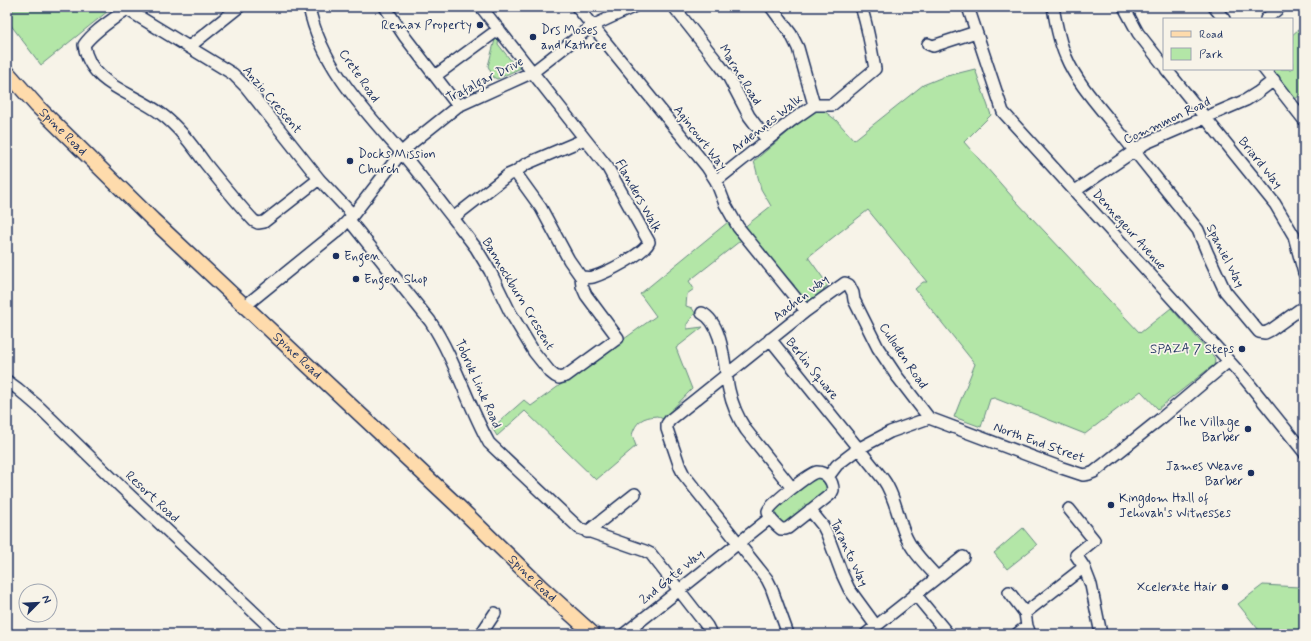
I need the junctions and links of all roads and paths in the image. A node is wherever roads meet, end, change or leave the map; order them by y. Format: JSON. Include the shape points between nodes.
{"nodes":[{"id":1,"x":239,"y":7,"type":"edge"},
{"id":2,"x":309,"y":7,"type":"edge"},
{"id":3,"x":385,"y":7,"type":"edge"},
{"id":4,"x":481,"y":7,"type":"edge"},
{"id":5,"x":577,"y":7,"type":"edge"},
{"id":6,"x":674,"y":7,"type":"edge"},
{"id":7,"x":771,"y":7,"type":"edge"},
{"id":8,"x":861,"y":7,"type":"edge"},
{"id":9,"x":968,"y":7,"type":"edge"},
{"id":10,"x":1053,"y":7,"type":"edge"},
{"id":11,"x":1124,"y":7,"type":"edge"},
{"id":12,"x":1214,"y":7,"type":"edge"},
{"id":13,"x":1280,"y":7,"type":"edge"},
{"id":14,"x":630,"y":8,"type":"edge"},
{"id":15,"x":1223,"y":18,"type":"edge"},
{"id":16,"x":1267,"y":18,"type":"edge"},
{"id":17,"x":592,"y":26,"type":"junction"},
{"id":18,"x":499,"y":29,"type":"junction"},
{"id":19,"x":976,"y":32,"type":"junction"},
{"id":20,"x":928,"y":44,"type":"dead end"},
{"id":21,"x":189,"y":47,"type":"junction"},
{"id":22,"x":1163,"y":65,"type":"edge"},
{"id":23,"x":1167,"y":70,"type":"edge"},
{"id":24,"x":1265,"y":70,"type":"edge"},
{"id":25,"x":7,"y":72,"type":"edge"},
{"id":26,"x":532,"y":72,"type":"junction"},
{"id":27,"x":435,"y":76,"type":"junction"},
{"id":28,"x":1274,"y":80,"type":"junction"},
{"id":29,"x":814,"y":105,"type":"junction"},
{"id":30,"x":458,"y":106,"type":"junction"},
{"id":31,"x":1206,"y":117,"type":"junction"},
{"id":32,"x":1304,"y":120,"type":"edge"},
{"id":33,"x":585,"y":139,"type":"junction"},
{"id":34,"x":767,"y":140,"type":"junction"},
{"id":35,"x":1134,"y":151,"type":"junction"},
{"id":36,"x":401,"y":153,"type":"junction"},
{"id":37,"x":515,"y":172,"type":"junction"},
{"id":38,"x":319,"y":179,"type":"junction"},
{"id":39,"x":716,"y":181,"type":"junction"},
{"id":40,"x":1075,"y":191,"type":"junction"},
{"id":41,"x":351,"y":217,"type":"junction"},
{"id":42,"x":453,"y":218,"type":"junction"},
{"id":43,"x":1304,"y":273,"type":"edge"},
{"id":44,"x":581,"y":277,"type":"junction"},
{"id":45,"x":849,"y":285,"type":"joint"},
{"id":46,"x":245,"y":306,"type":"junction"},
{"id":47,"x":1304,"y":309,"type":"edge"},
{"id":48,"x":806,"y":311,"type":"junction"},
{"id":49,"x":702,"y":313,"type":"dead end"},
{"id":50,"x":770,"y":339,"type":"junction"},
{"id":51,"x":1229,"y":361,"type":"junction"},
{"id":52,"x":726,"y":375,"type":"junction"},
{"id":53,"x":7,"y":381,"type":"edge"},
{"id":54,"x":929,"y":418,"type":"junction"},
{"id":55,"x":858,"y":449,"type":"junction"},
{"id":56,"x":1304,"y":452,"type":"edge"},
{"id":57,"x":828,"y":476,"type":"junction"},
{"id":58,"x":792,"y":488,"type":"junction"},
{"id":59,"x":635,"y":494,"type":"dead end"},
{"id":60,"x":1069,"y":509,"type":"dead end"},
{"id":61,"x":810,"y":510,"type":"junction"},
{"id":62,"x":770,"y":518,"type":"junction"},
{"id":63,"x":587,"y":532,"type":"junction"},
{"id":64,"x":739,"y":542,"type":"junction"},
{"id":65,"x":963,"y":557,"type":"dead end"},
{"id":66,"x":1084,"y":567,"type":"junction"},
{"id":67,"x":937,"y":577,"type":"junction"},
{"id":68,"x":679,"y":590,"type":"junction"},
{"id":69,"x":1009,"y":592,"type":"dead end"},
{"id":70,"x":916,"y":594,"type":"junction"},
{"id":71,"x":495,"y":613,"type":"dead end"},
{"id":72,"x":1025,"y":613,"type":"junction"},
{"id":73,"x":876,"y":626,"type":"junction"},
{"id":74,"x":1029,"y":630,"type":"edge"},
{"id":75,"x":277,"y":634,"type":"edge"},
{"id":76,"x":481,"y":634,"type":"edge"},
{"id":77,"x":592,"y":634,"type":"edge"},
{"id":78,"x":624,"y":634,"type":"edge"},
{"id":79,"x":710,"y":634,"type":"edge"},
{"id":80,"x":788,"y":634,"type":"edge"},
{"id":81,"x":866,"y":634,"type":"edge"},
{"id":82,"x":948,"y":634,"type":"edge"},
{"id":83,"x":1017,"y":634,"type":"edge"},
{"id":84,"x":1101,"y":634,"type":"edge"}],
"edges":[{"from":1,"to":21,"type":"street"},
{"from":2,"to":36,"type":"street","name":"Crete Road","via":[[317,34],[332,64]]},
{"from":3,"to":27,"type":"street"},
{"from":4,"to":18,"type":"street"},
{"from":5,"to":17,"type":"street","name":"Agincourt Way"},
{"from":6,"to":34,"type":"street","name":"Marne Road","via":[[728,76],[748,116]]},
{"from":7,"to":29,"type":"street","via":[[798,48]]},
{"from":8,"to":29,"type":"street","name":"Ardennes Walk","via":[[875,69],[832,105]]},
{"from":9,"to":19,"type":"street","name":"Dennegeur Avenue"},
{"from":10,"to":35,"type":"street","via":[[1066,58],[1076,77]]},
{"from":11,"to":22,"type":"street","via":[[1138,33]]},
{"from":12,"to":15,"type":"street"},
{"from":13,"to":16,"type":"street"},
{"from":14,"to":17,"type":"street","name":"Trafalgar Drive"},
{"from":17,"to":26,"type":"street","name":"Trafalgar Drive"},
{"from":17,"to":39,"type":"street","name":"Agincourt Way"},
{"from":18,"to":26,"type":"street"},
{"from":18,"to":27,"type":"street"},
{"from":19,"to":20,"type":"street","via":[[933,46]]},
{"from":19,"to":40,"type":"street","name":"Dennegeur Avenue","via":[[1003,112]]},
{"from":21,"to":38,"type":"street","name":"Anzio Crescent","via":[[237,78]]},
{"from":21,"to":38,"type":"street","name":"Anzio Crescent","via":[[128,10],[103,27],[84,45],[85,54],[97,73],[115,88],[148,105],[172,123],[254,221],[264,222]]},
{"from":23,"to":31,"type":"street","name":"Briard Way"},
{"from":24,"to":28,"type":"street"},
{"from":25,"to":46,"type":"main road","name":"Spine Road","via":[[76,145]]},
{"from":26,"to":30,"type":"street","name":"Trafalgar Drive"},
{"from":26,"to":33,"type":"street"},
{"from":27,"to":30,"type":"street"},
{"from":28,"to":31,"type":"street","name":"Commmon Road","via":[[1251,98]]},
{"from":28,"to":32,"type":"street"},
{"from":29,"to":34,"type":"street","name":"Ardennes Walk"},
{"from":30,"to":36,"type":"street","name":"Trafalgar Drive"},
{"from":31,"to":35,"type":"street","name":"Commmon Road","via":[[1146,143]]},
{"from":31,"to":43,"type":"street","name":"Briard Way","via":[[1282,214],[1294,236]]},
{"from":33,"to":37,"type":"street","via":[[526,164]]},
{"from":33,"to":44,"type":"street","name":"Flanders Walk","via":[[608,168],[649,242],[642,250],[615,267],[592,277]]},
{"from":34,"to":39,"type":"street","name":"Ardennes Walk"},
{"from":35,"to":40,"type":"street","name":"Commmon Road"},
{"from":35,"to":47,"type":"street","name":"Spaniel Way","via":[[1198,230],[1225,291],[1259,332],[1271,330]]},
{"from":36,"to":41,"type":"street","name":"Trafalgar Drive"},
{"from":36,"to":42,"type":"street","name":"Crete Road"},
{"from":37,"to":42,"type":"street","via":[[499,181]]},
{"from":37,"to":44,"type":"street","name":"Bannockburn Crescent","via":[[541,208]]},
{"from":38,"to":41,"type":"street","name":"Anzio Crescent"},
{"from":39,"to":48,"type":"street","name":"Agincourt Way","via":[[738,228]]},
{"from":40,"to":51,"type":"street","name":"Dennegeur Avenue"},
{"from":41,"to":46,"type":"street","name":"Trafalgar Drive","via":[[340,229]]},
{"from":41,"to":63,"type":"street","name":"Tobruk Link Road","via":[[439,335],[489,443],[579,528]]},
{"from":42,"to":44,"type":"street","name":"Bannockburn Crescent","via":[[490,271],[534,352],[550,372],[559,378],[566,376],[618,338],[586,295]]},
{"from":45,"to":48,"type":"street","name":"Aachen Way","via":[[843,283]]},
{"from":45,"to":54,"type":"street","name":"Culloden Road","via":[[878,348]]},
{"from":46,"to":77,"type":"main road","name":"Spine Road"},
{"from":48,"to":50,"type":"street","name":"Aachen Way"},
{"from":49,"to":52,"type":"street","via":[[708,316],[717,333],[722,346]]},
{"from":50,"to":52,"type":"street","name":"Berlin Square"},
{"from":50,"to":55,"type":"street","name":"Berlin Square"},
{"from":51,"to":54,"type":"street","name":"North End Street","via":[[1104,464],[1087,475]]},
{"from":51,"to":56,"type":"street","name":"Dennegeur Avenue"},
{"from":52,"to":58,"type":"street","via":[[740,421]]},
{"from":52,"to":64,"type":"street","name":"Berlin Square","via":[[670,420],[667,429],[684,475]]},
{"from":53,"to":75,"type":"street","name":"Resort Road","via":[[40,408]]},
{"from":54,"to":55,"type":"street","via":[[890,432]]},
{"from":55,"to":57,"type":"street"},
{"from":55,"to":67,"type":"street","name":"Berlin Square","via":[[886,484],[909,543]]},
{"from":57,"to":58,"type":"street","via":[[814,472]]},
{"from":57,"to":61,"type":"street","via":[[833,490]]},
{"from":58,"to":62,"type":"street","via":[[770,508]]},
{"from":59,"to":63,"type":"street"},
{"from":60,"to":66,"type":"street","via":[[1094,540],[1076,555]]},
{"from":61,"to":62,"type":"street","via":[[785,529]]},
{"from":61,"to":73,"type":"street","name":"Taranto Way","via":[[827,534],[849,589]]},
{"from":62,"to":64,"type":"street","name":"2nd Gate Way"},
{"from":63,"to":68,"type":"street","name":"Tobruk Link Road","via":[[648,552]]},
{"from":64,"to":68,"type":"street","name":"2nd Gate Way"},
{"from":64,"to":80,"type":"street","name":"Berlin Square","via":[[770,583]]},
{"from":65,"to":67,"type":"street"},
{"from":66,"to":72,"type":"street"},
{"from":66,"to":84,"type":"street","via":[[1094,592]]},
{"from":67,"to":70,"type":"street"},
{"from":68,"to":78,"type":"street","name":"2nd Gate Way"},
{"from":68,"to":79,"type":"street","name":"Tobruk Link Road","via":[[707,626]]},
{"from":69,"to":72,"type":"street"},
{"from":70,"to":73,"type":"street"},
{"from":70,"to":82,"type":"street"},
{"from":71,"to":76,"type":"street"},
{"from":72,"to":74,"type":"street"},
{"from":73,"to":81,"type":"street"},
{"from":74,"to":83,"type":"street"}]}
